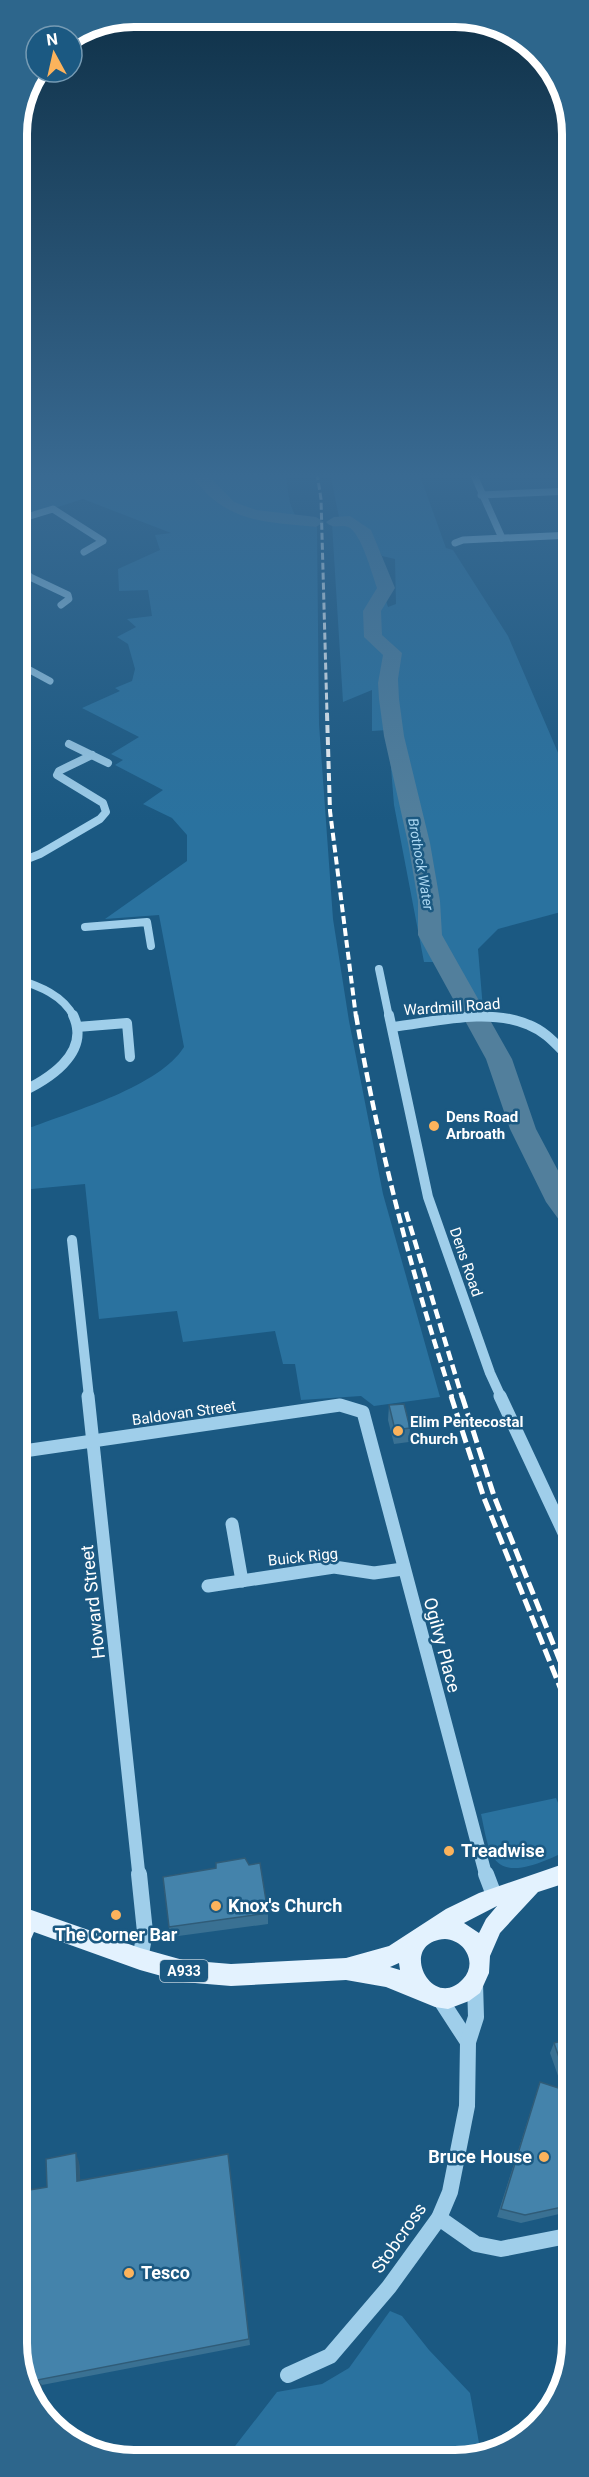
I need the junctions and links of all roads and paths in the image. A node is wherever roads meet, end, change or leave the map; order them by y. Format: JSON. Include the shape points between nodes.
{"nodes":[{"id":1,"x":54,"y":589,"type":"edge"},
{"id":2,"x":61,"y":605,"type":"dead end"},
{"id":3,"x":27,"y":668,"type":"edge"},
{"id":4,"x":50,"y":681,"type":"dead end"},
{"id":5,"x":69,"y":744,"type":"dead end"},
{"id":6,"x":92,"y":755,"type":"junction"},
{"id":7,"x":108,"y":763,"type":"dead end"},
{"id":8,"x":45,"y":772,"type":"dead end"},
{"id":9,"x":57,"y":775,"type":"junction"},
{"id":10,"x":27,"y":859,"type":"edge"},
{"id":11,"x":85,"y":927,"type":"dead end"},
{"id":12,"x":151,"y":946,"type":"dead end"},
{"id":13,"x":379,"y":969,"type":"dead end"},
{"id":14,"x":27,"y":982,"type":"edge"},
{"id":15,"x":392,"y":1027,"type":"junction"},
{"id":16,"x":77,"y":1028,"type":"junction"},
{"id":17,"x":562,"y":1050,"type":"edge"},
{"id":18,"x":130,"y":1057,"type":"dead end"},
{"id":19,"x":27,"y":1089,"type":"edge"},
{"id":20,"x":72,"y":1240,"type":"dead end"},
{"id":21,"x":354,"y":1407,"type":"joint"},
{"id":22,"x":94,"y":1441,"type":"junction"},
{"id":23,"x":27,"y":1451,"type":"edge"},
{"id":24,"x":232,"y":1524,"type":"dead end"},
{"id":25,"x":562,"y":1528,"type":"edge"},
{"id":26,"x":403,"y":1569,"type":"junction"},
{"id":27,"x":242,"y":1581,"type":"junction"},
{"id":28,"x":208,"y":1586,"type":"dead end"},
{"id":29,"x":562,"y":1874,"type":"edge"},
{"id":30,"x":532,"y":1885,"type":"junction"},
{"id":31,"x":494,"y":1895,"type":"junction"},
{"id":32,"x":27,"y":1918,"type":"edge"},
{"id":33,"x":437,"y":1928,"type":"junction"},
{"id":34,"x":416,"y":1942,"type":"junction"},
{"id":35,"x":479,"y":1956,"type":"junction"},
{"id":36,"x":140,"y":1959,"type":"junction"},
{"id":37,"x":346,"y":1969,"type":"junction"},
{"id":38,"x":475,"y":1983,"type":"junction"},
{"id":39,"x":431,"y":1993,"type":"junction"},
{"id":40,"x":468,"y":2042,"type":"junction"},
{"id":41,"x":439,"y":2218,"type":"junction"},
{"id":42,"x":562,"y":2237,"type":"edge"},
{"id":43,"x":288,"y":2374,"type":"dead end"}],
"edges":[{"from":1,"to":2,"type":"street","via":[[68,595],[69,599]]},
{"from":3,"to":4,"type":"street"},
{"from":5,"to":6,"type":"street"},
{"from":6,"to":7,"type":"street"},
{"from":6,"to":9,"type":"street"},
{"from":8,"to":9,"type":"street"},
{"from":9,"to":10,"type":"street","via":[[103,803],[106,812]]},
{"from":11,"to":12,"type":"street","via":[[147,922]]},
{"from":13,"to":15,"type":"street","name":"Dens Road"},
{"from":14,"to":16,"type":"street","via":[[47,988],[64,1000],[74,1014]]},
{"from":15,"to":17,"type":"street","name":"Wardmill Road","via":[[494,1017],[519,1020],[544,1033]]},
{"from":15,"to":25,"type":"street","name":"Dens Road","via":[[428,1197],[458,1286],[490,1373]]},
{"from":16,"to":18,"type":"street","via":[[127,1023]]},
{"from":16,"to":19,"type":"street","via":[[74,1048],[61,1068]]},
{"from":20,"to":22,"type":"street","name":"Howard Street"},
{"from":21,"to":22,"type":"street","name":"Baldovan Street","via":[[340,1405]]},
{"from":21,"to":26,"type":"street","name":"Ogilvy Place","via":[[363,1412]]},
{"from":22,"to":23,"type":"street","name":"Baldovan Street"},
{"from":22,"to":36,"type":"street","name":"Howard Street","via":[[145,1932]]},
{"from":24,"to":27,"type":"street"},
{"from":26,"to":27,"type":"street","name":"Buick Rigg","via":[[374,1573],[334,1567]]},
{"from":26,"to":31,"type":"street","name":"Ogilvy Place","via":[[480,1859]]},
{"from":27,"to":28,"type":"street","name":"Buick Rigg"},
{"from":29,"to":30,"type":"main road","number":"A933"},
{"from":30,"to":31,"type":"main road","number":"A933"},
{"from":30,"to":35,"type":"main road","number":"A933","via":[[493,1926]]},
{"from":31,"to":33,"type":"main road","number":"A933"},
{"from":32,"to":36,"type":"main road","number":"A933"},
{"from":33,"to":34,"type":"main road","number":"A933"},
{"from":33,"to":35,"type":"main road","via":[[459,1931],[468,1937]]},
{"from":34,"to":37,"type":"main road","number":"A933","via":[[393,1955]]},
{"from":34,"to":39,"type":"main road","via":[[412,1972]]},
{"from":35,"to":38,"type":"main road","number":"A933"},
{"from":36,"to":37,"type":"main road","number":"A933","via":[[183,1971],[231,1975]]},
{"from":37,"to":39,"type":"main road","number":"A933","via":[[386,1976]]},
{"from":38,"to":39,"type":"main road","via":[[460,1996]]},
{"from":38,"to":40,"type":"street","name":"Stobcross","via":[[476,2017]]},
{"from":39,"to":40,"type":"street"},
{"from":40,"to":41,"type":"street","name":"Stobcross","via":[[467,2106],[450,2193]]},
{"from":41,"to":42,"type":"street","via":[[476,2244],[501,2249]]},
{"from":41,"to":43,"type":"street","name":"Stobcross","via":[[330,2356]]}]}
